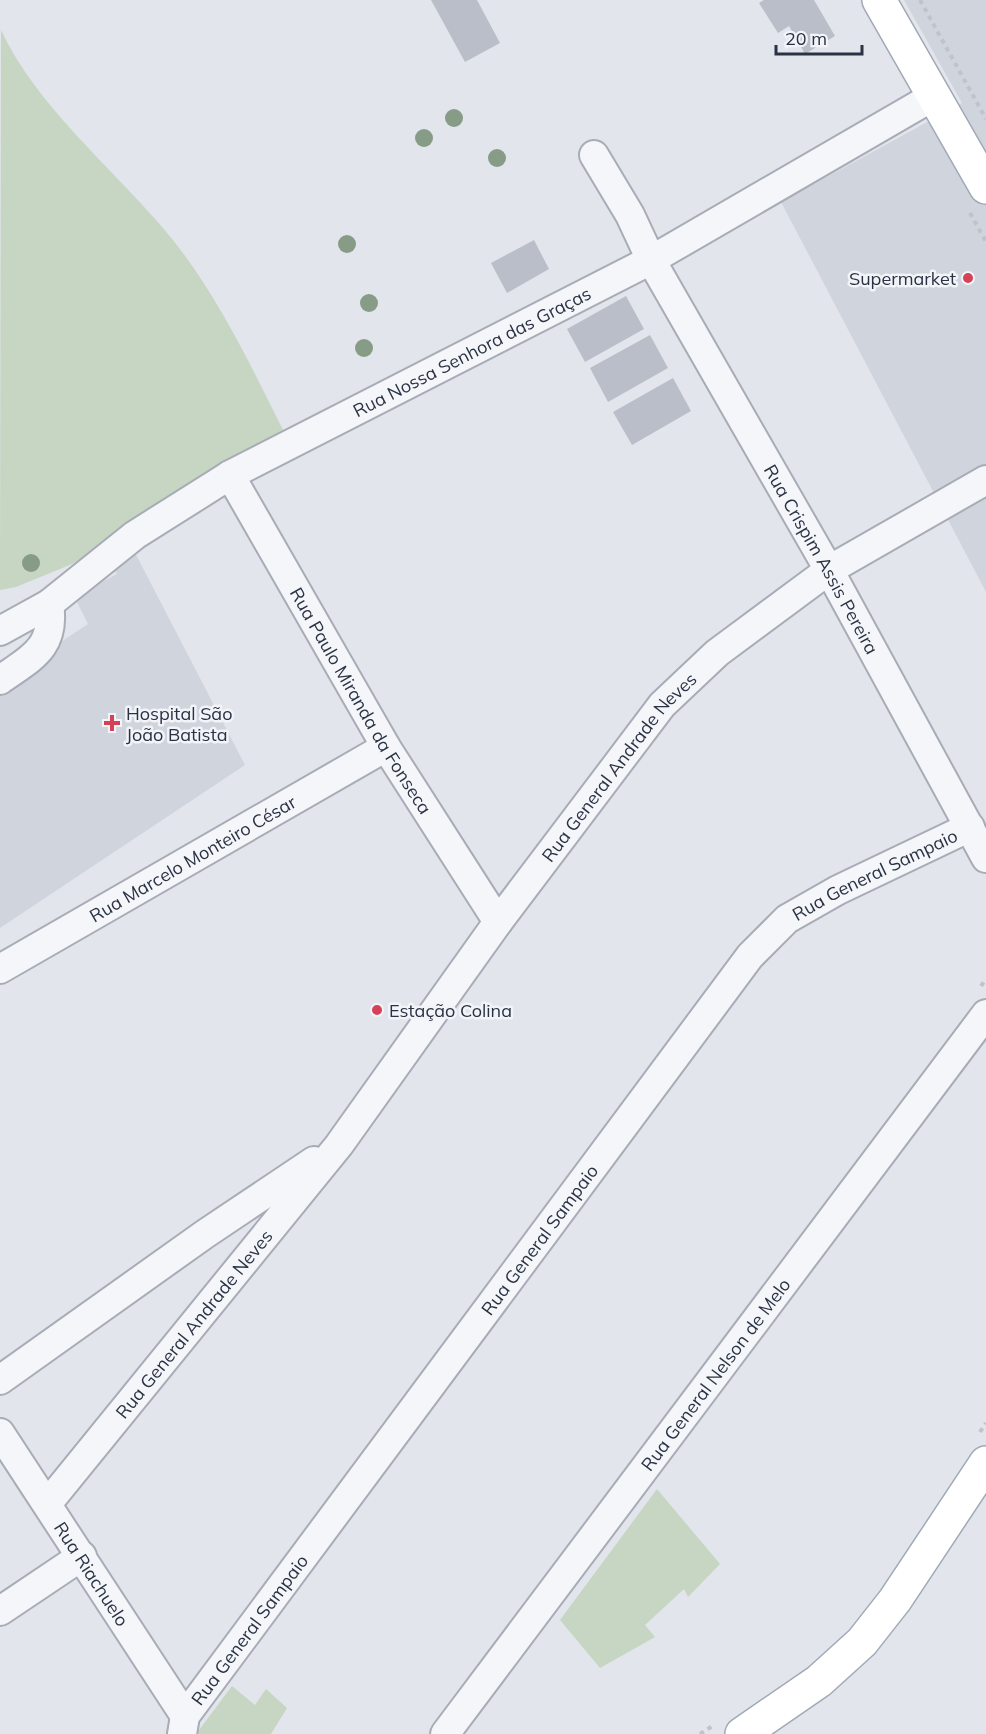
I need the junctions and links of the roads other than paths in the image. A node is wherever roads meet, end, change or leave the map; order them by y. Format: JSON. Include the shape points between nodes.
{"nodes":[{"id":1,"x":879,"y":0,"type":"edge"},
{"id":2,"x":934,"y":96,"type":"junction"},
{"id":3,"x":594,"y":155,"type":"dead end"},
{"id":4,"x":986,"y":187,"type":"edge"},
{"id":5,"x":651,"y":260,"type":"junction"},
{"id":6,"x":230,"y":475,"type":"junction"},
{"id":7,"x":986,"y":480,"type":"edge"},
{"id":8,"x":829,"y":570,"type":"junction"},
{"id":9,"x":49,"y":604,"type":"junction"},
{"id":10,"x":7,"y":623,"type":"edge"},
{"id":11,"x":0,"y":680,"type":"edge"},
{"id":12,"x":386,"y":747,"type":"junction"},
{"id":13,"x":970,"y":827,"type":"junction"},
{"id":14,"x":986,"y":858,"type":"edge"},
{"id":15,"x":498,"y":922,"type":"junction"},
{"id":16,"x":0,"y":969,"type":"edge"},
{"id":17,"x":986,"y":1014,"type":"edge"},
{"id":18,"x":339,"y":1145,"type":"junction"},
{"id":19,"x":0,"y":1380,"type":"edge"},
{"id":20,"x":0,"y":1432,"type":"edge"},
{"id":21,"x":979,"y":1453,"type":"edge"},
{"id":22,"x":48,"y":1503,"type":"junction"},
{"id":23,"x":82,"y":1556,"type":"junction"},
{"id":24,"x":0,"y":1611,"type":"edge"},
{"id":25,"x":731,"y":1727,"type":"edge"},
{"id":26,"x":182,"y":1728,"type":"edge"},
{"id":27,"x":445,"y":1734,"type":"edge"}],
"edges":[{"from":1,"to":2,"type":"main road"},
{"from":2,"to":4,"type":"main road"},
{"from":2,"to":5,"type":"street","name":"Rua Nossa Senhora das Graças"},
{"from":3,"to":5,"type":"street","name":"Rua Crispim Assis Pereira","via":[[630,214]]},
{"from":5,"to":6,"type":"street","name":"Rua Nossa Senhora das Graças"},
{"from":5,"to":8,"type":"street","name":"Rua Crispim Assis Pereira"},
{"from":6,"to":9,"type":"street","name":"Rua Nossa Senhora das Graças","via":[[135,535]]},
{"from":6,"to":12,"type":"street","name":"Rua Paulo Miranda da Fonseca"},
{"from":7,"to":8,"type":"street","name":"Rua General Andrade Neves"},
{"from":8,"to":13,"type":"street","name":"Rua Crispim Assis Pereira"},
{"from":8,"to":15,"type":"street","name":"Rua General Andrade Neves","via":[[717,653],[662,705]]},
{"from":9,"to":10,"type":"street","name":"Rua Nossa Senhora das Graças"},
{"from":9,"to":11,"type":"street","via":[[50,624],[43,649]]},
{"from":12,"to":15,"type":"street","name":"Rua Paulo Miranda da Fonseca"},
{"from":12,"to":16,"type":"street","name":"Rua Marcelo Monteiro César"},
{"from":13,"to":14,"type":"street","name":"Rua Crispim Assis Pereira"},
{"from":13,"to":26,"type":"street","name":"Rua General Sampaio","via":[[838,890],[787,919],[750,956]]},
{"from":15,"to":18,"type":"street","name":"Rua General Andrade Neves"},
{"from":17,"to":27,"type":"street","name":"Rua General Nelson de Melo"},
{"from":18,"to":19,"type":"street","name":"Rua General Andrade Neves"},
{"from":18,"to":22,"type":"street","name":"Rua General Andrade Neves"},
{"from":20,"to":22,"type":"street","name":"Rua Riachuelo"},
{"from":21,"to":25,"type":"main road","via":[[895,1600],[862,1642],[819,1681]]},
{"from":22,"to":23,"type":"street","name":"Rua Riachuelo"},
{"from":23,"to":24,"type":"street"},
{"from":23,"to":26,"type":"street","name":"Rua Riachuelo"}]}
